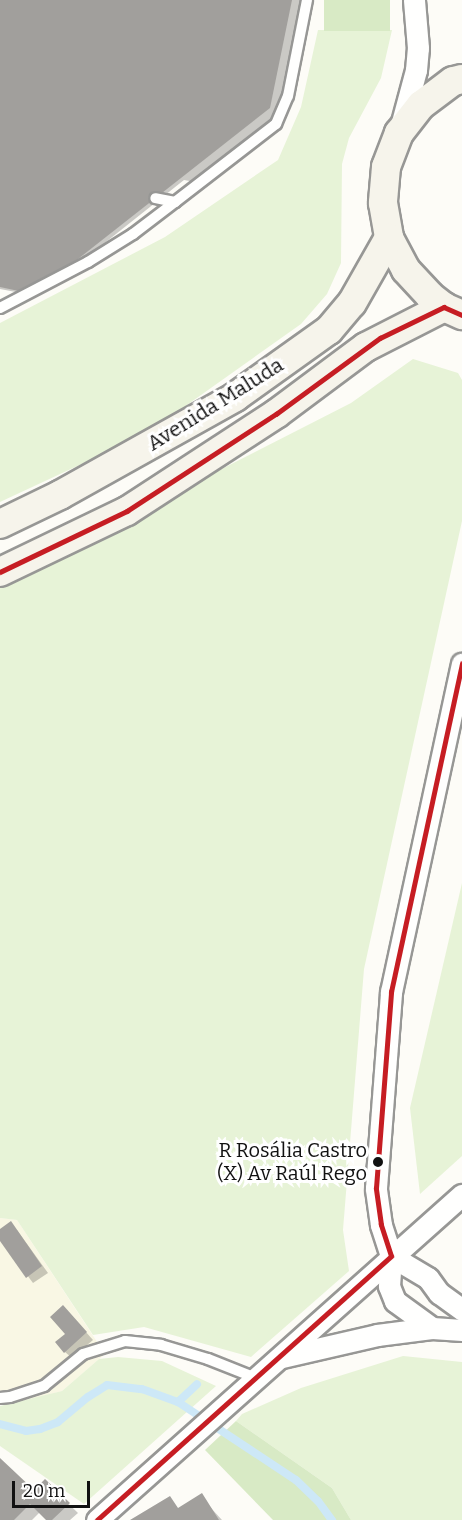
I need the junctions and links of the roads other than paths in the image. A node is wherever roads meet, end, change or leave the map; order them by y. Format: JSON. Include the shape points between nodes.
{"nodes":[{"id":1,"x":308,"y":0,"type":"edge"},
{"id":2,"x":414,"y":0,"type":"edge"},
{"id":3,"x":462,"y":79,"type":"edge"},
{"id":4,"x":399,"y":133,"type":"junction"},
{"id":5,"x":155,"y":198,"type":"dead end"},
{"id":6,"x":175,"y":201,"type":"junction"},
{"id":7,"x":390,"y":238,"type":"junction"},
{"id":8,"x":0,"y":308,"type":"edge"},
{"id":9,"x":453,"y":311,"type":"edge"},
{"id":10,"x":0,"y":524,"type":"edge"},
{"id":11,"x":0,"y":572,"type":"edge"},
{"id":12,"x":462,"y":664,"type":"edge"},
{"id":13,"x":462,"y":1195,"type":"edge"},
{"id":14,"x":391,"y":1256,"type":"junction"},
{"id":15,"x":462,"y":1310,"type":"edge"},
{"id":16,"x":432,"y":1328,"type":"junction"},
{"id":17,"x":462,"y":1330,"type":"edge"},
{"id":18,"x":278,"y":1358,"type":"junction"},
{"id":19,"x":256,"y":1378,"type":"junction"},
{"id":20,"x":0,"y":1398,"type":"edge"},
{"id":21,"x":97,"y":1520,"type":"edge"}],
"edges":[{"from":1,"to":6,"type":"lane","via":[[288,96],[276,124]]},
{"from":2,"to":4,"type":"street","via":[[417,59]]},
{"from":3,"to":4,"type":"main road","via":[[453,81],[421,105]]},
{"from":4,"to":7,"type":"main road","via":[[386,167],[382,202]]},
{"from":5,"to":6,"type":"lane"},
{"from":6,"to":8,"type":"lane","via":[[134,234]]},
{"from":7,"to":9,"type":"main road","via":[[406,270]]},
{"from":7,"to":10,"type":"main road","name":"Avenida Maluda","via":[[352,303],[329,330],[235,397],[60,495]]},
{"from":9,"to":11,"type":"main road","name":"Avenida Maluda","via":[[366,347],[276,414],[127,511]]},
{"from":12,"to":14,"type":"street","via":[[391,992],[375,1188]]},
{"from":13,"to":14,"type":"street"},
{"from":14,"to":15,"type":"street","via":[[428,1278],[439,1293]]},
{"from":14,"to":16,"type":"street","via":[[389,1286],[395,1300]]},
{"from":14,"to":18,"type":"street"},
{"from":16,"to":17,"type":"street"},
{"from":16,"to":18,"type":"street","via":[[377,1335]]},
{"from":18,"to":19,"type":"street"},
{"from":19,"to":20,"type":"lane","via":[[161,1344],[125,1341],[83,1354],[44,1386]]},
{"from":19,"to":21,"type":"street"}]}
